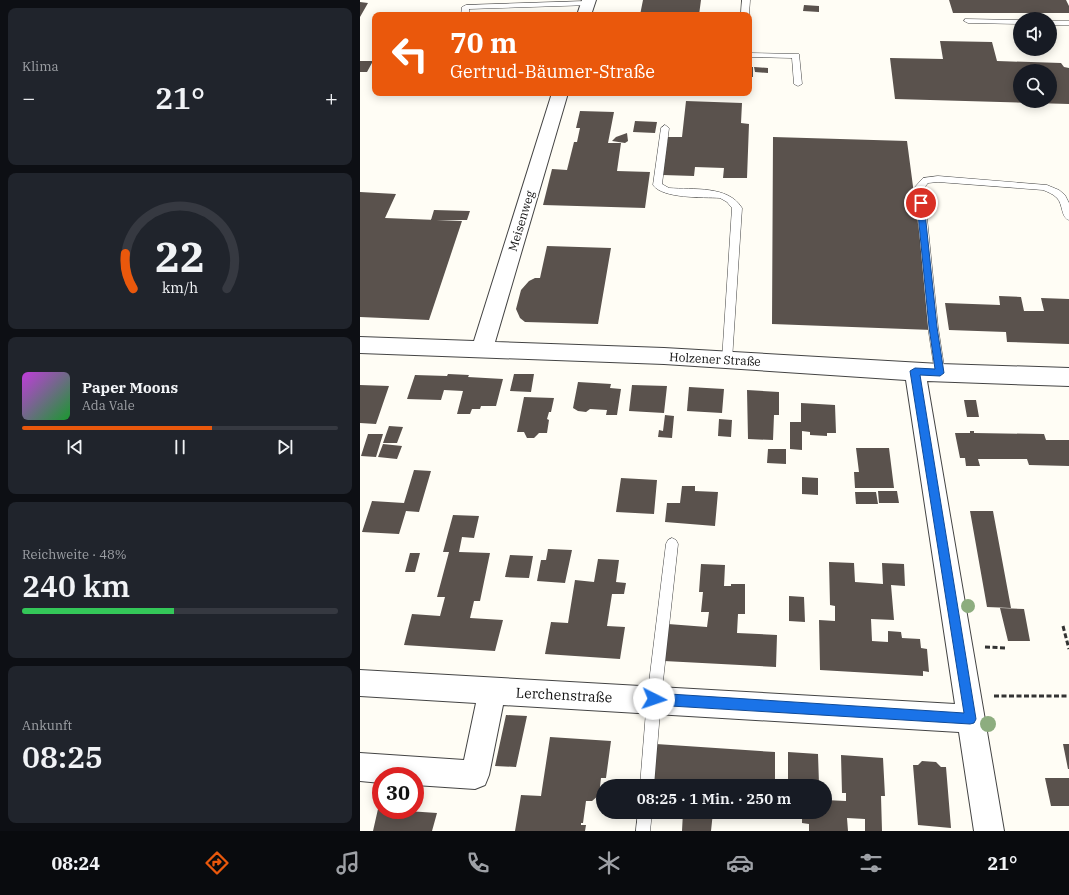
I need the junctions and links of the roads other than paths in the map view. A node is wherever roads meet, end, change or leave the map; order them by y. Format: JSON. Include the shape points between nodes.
{"nodes":[{"id":1,"x":746,"y":0,"type":"edge"},
{"id":2,"x":587,"y":6,"type":"edge"},
{"id":3,"x":465,"y":12,"type":"edge"},
{"id":4,"x":745,"y":12,"type":"edge"},
{"id":5,"x":968,"y":21,"type":"dead end"},
{"id":6,"x":1013,"y":22,"type":"edge"},
{"id":7,"x":1057,"y":23,"type":"edge"},
{"id":8,"x":1069,"y":23,"type":"edge"},
{"id":9,"x":752,"y":55,"type":"edge"},
{"id":10,"x":798,"y":84,"type":"dead end"},
{"id":11,"x":559,"y":96,"type":"edge"},
{"id":12,"x":665,"y":128,"type":"dead end"},
{"id":13,"x":1069,"y":217,"type":"edge"},
{"id":14,"x":360,"y":345,"type":"edge"},
{"id":15,"x":482,"y":349,"type":"junction"},
{"id":16,"x":727,"y":360,"type":"junction"},
{"id":17,"x":915,"y":371,"type":"junction"},
{"id":18,"x":940,"y":373,"type":"junction"},
{"id":19,"x":1069,"y":377,"type":"edge"},
{"id":20,"x":672,"y":544,"type":"dead end"},
{"id":21,"x":360,"y":683,"type":"edge"},
{"id":22,"x":492,"y":691,"type":"junction"},
{"id":23,"x":654,"y":699,"type":"junction"},
{"id":24,"x":969,"y":707,"type":"junction"},
{"id":25,"x":360,"y":767,"type":"edge"},
{"id":26,"x":648,"y":779,"type":"edge"},
{"id":27,"x":644,"y":819,"type":"edge"},
{"id":28,"x":643,"y":831,"type":"edge"},
{"id":29,"x":989,"y":831,"type":"edge"}],
"edges":[{"from":1,"to":4,"type":"lane"},
{"from":2,"to":3,"type":"lane","via":[[466,7]]},
{"from":5,"to":6,"type":"lane"},
{"from":7,"to":8,"type":"lane"},
{"from":9,"to":10,"type":"lane","via":[[796,56]]},
{"from":11,"to":15,"type":"street","name":"Meisenweg"},
{"from":12,"to":16,"type":"lane","via":[[657,185],[667,191],[721,195],[728,198],[737,208]]},
{"from":13,"to":18,"type":"lane","via":[[1064,200],[1057,191],[1044,186],[938,179],[926,180],[919,187]]},
{"from":14,"to":15,"type":"street","name":"Holzener Straße"},
{"from":15,"to":16,"type":"street","name":"Holzener Straße"},
{"from":16,"to":17,"type":"street","name":"Holzener Straße"},
{"from":17,"to":18,"type":"street","name":"Holzener Straße"},
{"from":17,"to":24,"type":"street"},
{"from":18,"to":19,"type":"street","name":"Holzener Straße"},
{"from":20,"to":23,"type":"lane"},
{"from":21,"to":22,"type":"street","name":"Lerchenstraße"},
{"from":22,"to":23,"type":"street","name":"Lerchenstraße"},
{"from":22,"to":25,"type":"street","via":[[475,775]]},
{"from":23,"to":24,"type":"street","name":"Lerchenstraße"},
{"from":23,"to":26,"type":"lane"},
{"from":24,"to":29,"type":"street"},
{"from":27,"to":28,"type":"lane"}]}
